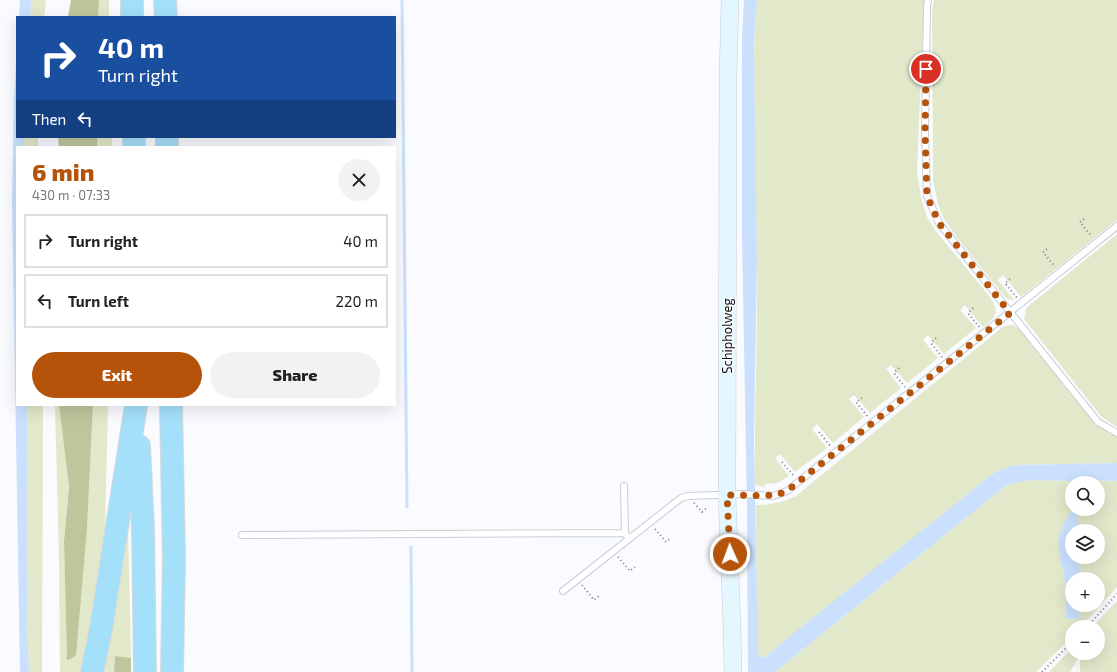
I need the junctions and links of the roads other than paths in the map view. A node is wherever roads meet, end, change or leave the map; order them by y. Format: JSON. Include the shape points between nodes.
{"nodes":[{"id":1,"x":132,"y":0,"type":"edge"},
{"id":2,"x":165,"y":0,"type":"edge"},
{"id":3,"x":730,"y":0,"type":"edge"},
{"id":4,"x":928,"y":0,"type":"edge"},
{"id":5,"x":132,"y":16,"type":"edge"},
{"id":6,"x":166,"y":16,"type":"edge"},
{"id":7,"x":1117,"y":226,"type":"edge"},
{"id":8,"x":1010,"y":313,"type":"junction"},
{"id":9,"x":137,"y":406,"type":"edge"},
{"id":10,"x":137,"y":406,"type":"edge"},
{"id":11,"x":171,"y":406,"type":"edge"},
{"id":12,"x":1117,"y":433,"type":"edge"},
{"id":13,"x":624,"y":486,"type":"dead end"},
{"id":14,"x":727,"y":495,"type":"junction"},
{"id":15,"x":242,"y":535,"type":"dead end"},
{"id":16,"x":627,"y":536,"type":"junction"},
{"id":17,"x":174,"y":559,"type":"junction"},
{"id":18,"x":563,"y":591,"type":"dead end"},
{"id":19,"x":92,"y":672,"type":"edge"},
{"id":20,"x":144,"y":672,"type":"edge"},
{"id":21,"x":172,"y":672,"type":"edge"},
{"id":22,"x":184,"y":672,"type":"edge"},
{"id":23,"x":733,"y":672,"type":"edge"}],
"edges":[{"from":1,"to":5,"type":"highway"},
{"from":2,"to":6,"type":"highway"},
{"from":3,"to":14,"type":"main road","name":"Schipholweg"},
{"from":4,"to":8,"type":"lane","via":[[925,132],[927,196],[939,223]]},
{"from":7,"to":8,"type":"lane"},
{"from":8,"to":12,"type":"lane","via":[[1098,422]]},
{"from":8,"to":14,"type":"lane","via":[[781,494]]},
{"from":9,"to":19,"type":"highway"},
{"from":10,"to":20,"type":"highway","via":[[143,530]]},
{"from":11,"to":17,"type":"highway"},
{"from":13,"to":16,"type":"lane"},
{"from":14,"to":16,"type":"lane","via":[[680,498],[650,522]]},
{"from":14,"to":23,"type":"main road","name":"Schipholweg"},
{"from":15,"to":16,"type":"lane"},
{"from":16,"to":18,"type":"lane","via":[[613,551]]},
{"from":17,"to":21,"type":"highway"},
{"from":17,"to":22,"type":"highway"}]}
